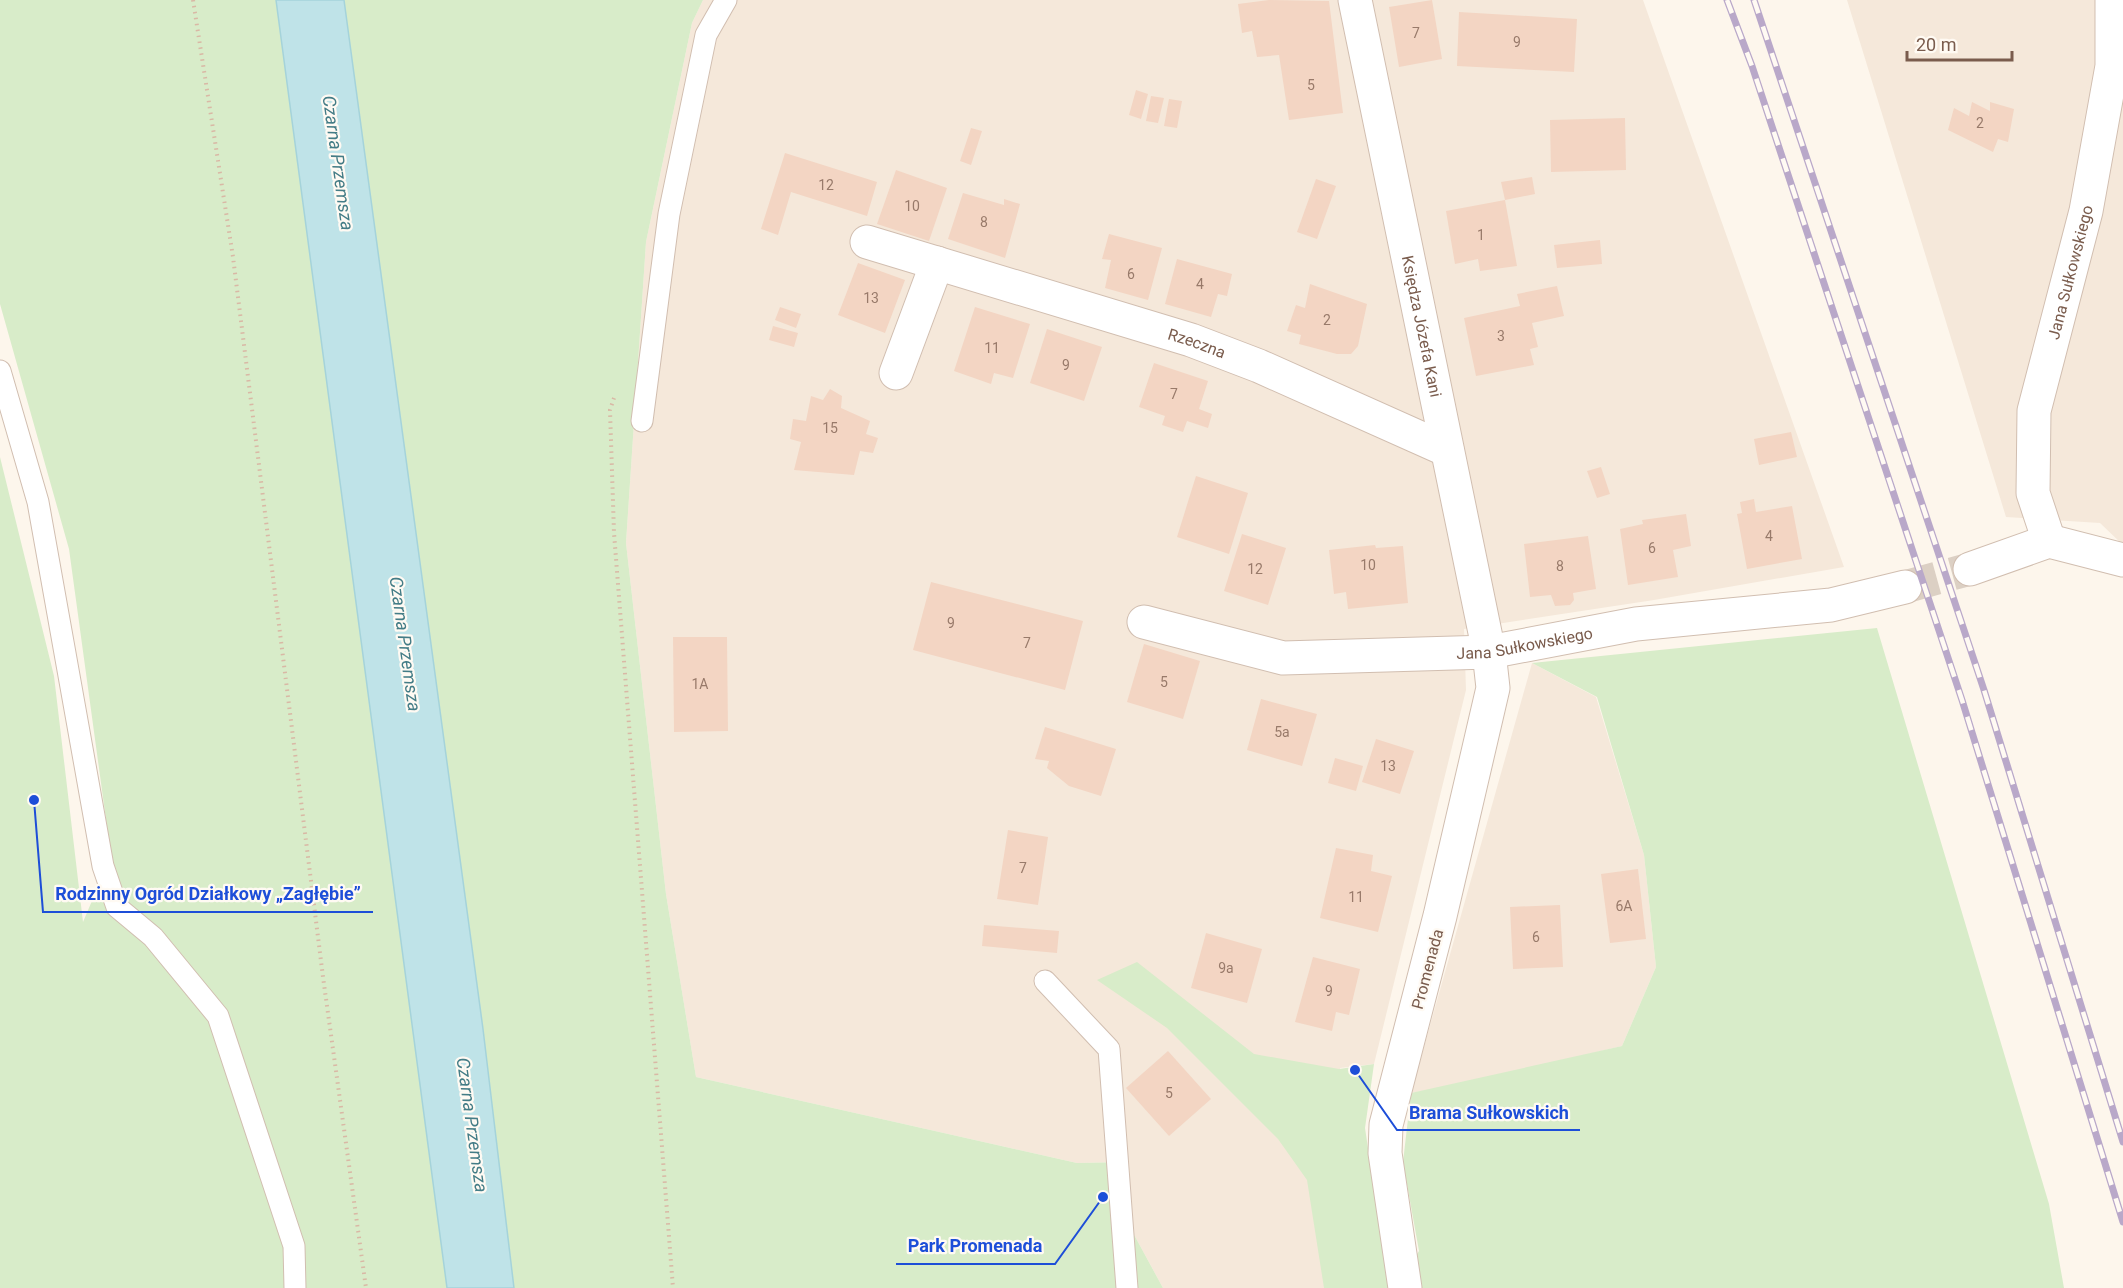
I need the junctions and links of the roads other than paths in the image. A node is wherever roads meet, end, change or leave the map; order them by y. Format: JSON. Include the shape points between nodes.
{"nodes":[{"id":1,"x":726,"y":0,"type":"edge"},
{"id":2,"x":1355,"y":0,"type":"edge"},
{"id":3,"x":2112,"y":0,"type":"edge"},
{"id":4,"x":867,"y":242,"type":"dead end"},
{"id":5,"x":937,"y":263,"type":"junction"},
{"id":6,"x":0,"y":370,"type":"edge"},
{"id":7,"x":896,"y":373,"type":"dead end"},
{"id":8,"x":642,"y":421,"type":"dead end"},
{"id":9,"x":1447,"y":450,"type":"junction"},
{"id":10,"x":2049,"y":541,"type":"junction"},
{"id":11,"x":2123,"y":560,"type":"edge"},
{"id":12,"x":1970,"y":569,"type":"tunnel mouth"},
{"id":13,"x":1905,"y":587,"type":"tunnel mouth"},
{"id":14,"x":1144,"y":622,"type":"dead end"},
{"id":15,"x":1489,"y":652,"type":"junction"},
{"id":16,"x":1045,"y":981,"type":"dead end"},
{"id":17,"x":295,"y":1288,"type":"edge"},
{"id":18,"x":1127,"y":1288,"type":"edge"},
{"id":19,"x":1405,"y":1288,"type":"edge"}],
"edges":[{"from":1,"to":8,"type":"lane","via":[[706,35],[669,214]]},
{"from":2,"to":9,"type":"street","name":"Księdza Józefa Kani"},
{"from":3,"to":10,"type":"street","name":"Jana Sułkowskiego","via":[[2112,66],[2085,212],[2034,411],[2033,493]]},
{"from":4,"to":5,"type":"street","name":"Rzeczna"},
{"from":5,"to":7,"type":"street"},
{"from":5,"to":9,"type":"street","name":"Rzeczna","via":[[1191,340]]},
{"from":6,"to":17,"type":"lane","via":[[38,502],[103,866],[117,907],[153,938],[218,1016],[294,1246]]},
{"from":9,"to":15,"type":"street","name":"Księdza Józefa Kani"},
{"from":10,"to":11,"type":"street"},
{"from":10,"to":12,"type":"street"},
{"from":13,"to":15,"type":"street","name":"Jana Sułkowskiego","via":[[1831,605],[1636,624]]},
{"from":14,"to":15,"type":"street","name":"Jana Sułkowskiego","via":[[1283,658]]},
{"from":15,"to":19,"type":"street","name":"Promenada","via":[[1493,688],[1386,1125],[1385,1153]]},
{"from":16,"to":18,"type":"lane","via":[[1109,1049]]}]}
